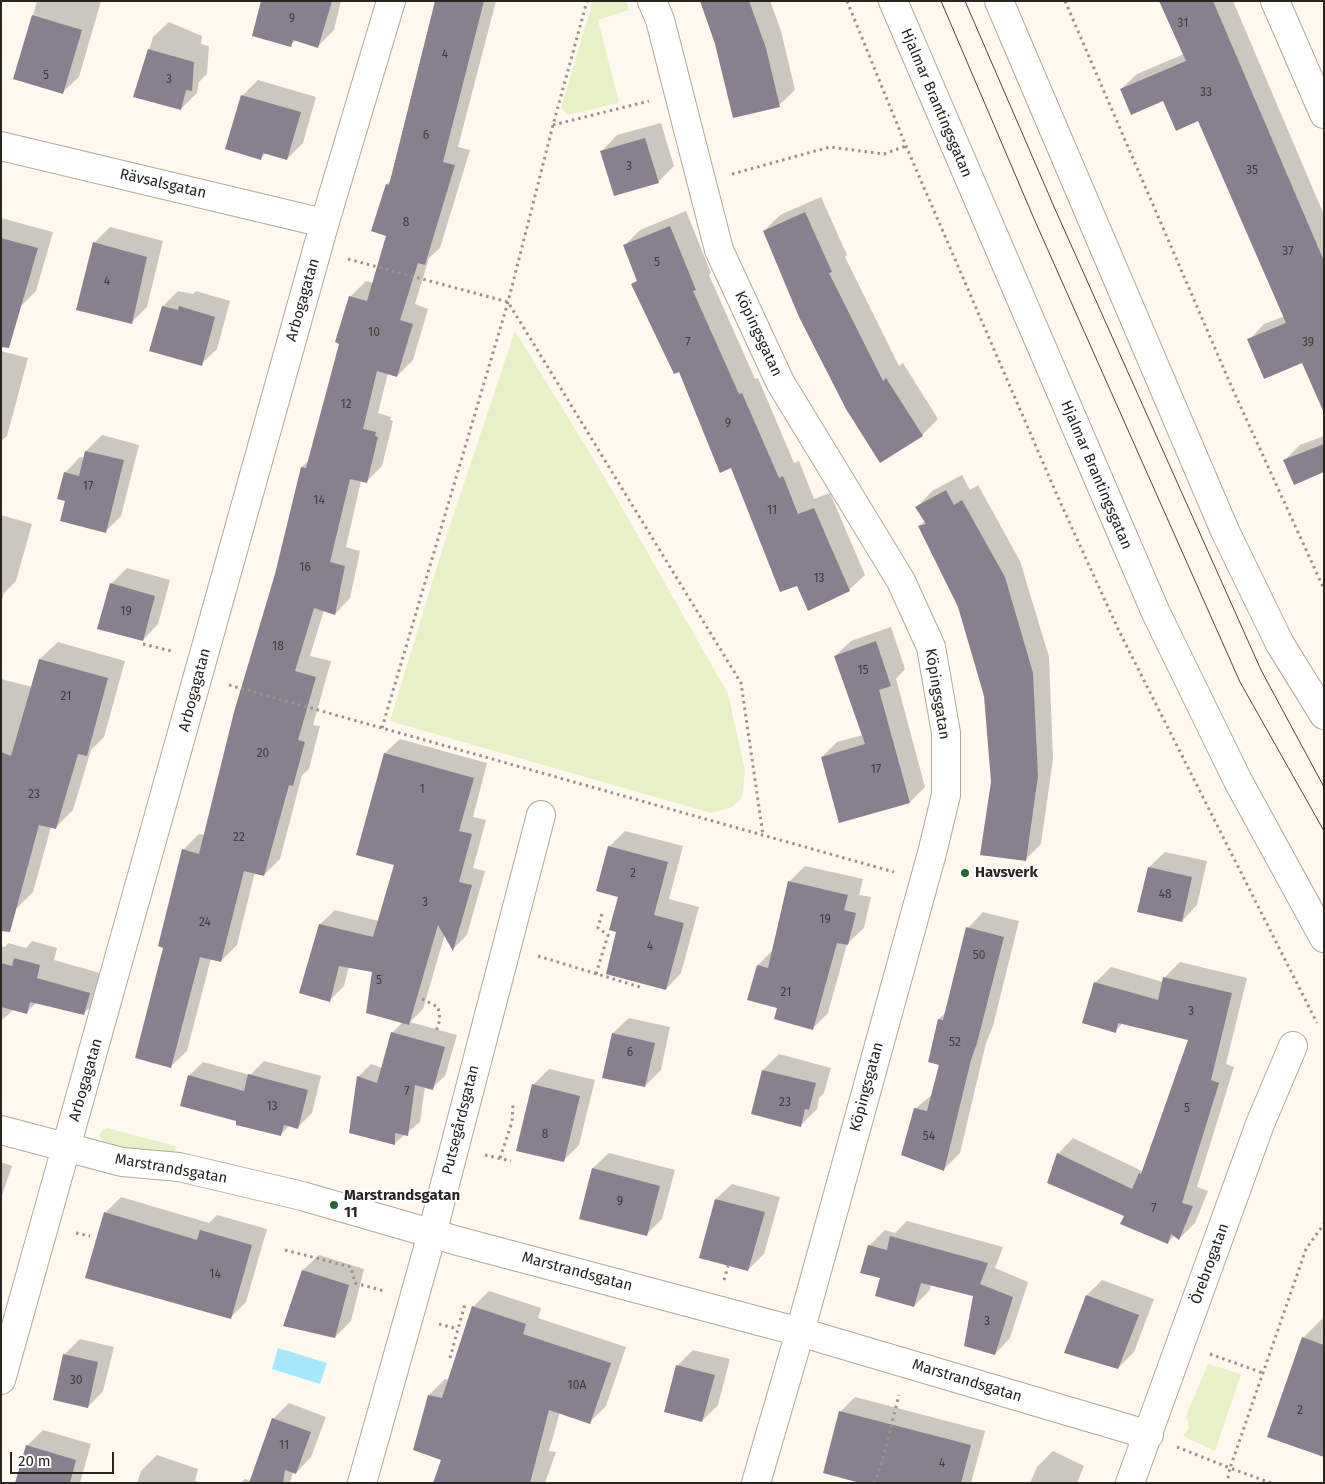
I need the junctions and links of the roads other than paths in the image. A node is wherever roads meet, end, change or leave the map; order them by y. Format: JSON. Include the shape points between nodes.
{"nodes":[{"id":1,"x":391,"y":1,"type":"edge"},
{"id":2,"x":652,"y":1,"type":"edge"},
{"id":3,"x":893,"y":1,"type":"edge"},
{"id":4,"x":999,"y":1,"type":"edge"},
{"id":5,"x":1275,"y":1,"type":"edge"},
{"id":6,"x":1324,"y":114,"type":"edge"},
{"id":7,"x":1,"y":146,"type":"edge"},
{"id":8,"x":324,"y":223,"type":"junction"},
{"id":9,"x":1324,"y":715,"type":"edge"},
{"id":10,"x":541,"y":815,"type":"dead end"},
{"id":11,"x":1324,"y":938,"type":"edge"},
{"id":12,"x":1293,"y":1046,"type":"dead end"},
{"id":13,"x":1,"y":1130,"type":"edge"},
{"id":14,"x":68,"y":1147,"type":"junction"},
{"id":15,"x":432,"y":1234,"type":"junction"},
{"id":16,"x":800,"y":1332,"type":"junction"},
{"id":17,"x":1,"y":1380,"type":"edge"},
{"id":18,"x":1149,"y":1435,"type":"junction"},
{"id":19,"x":362,"y":1483,"type":"edge"},
{"id":20,"x":756,"y":1483,"type":"edge"},
{"id":21,"x":1130,"y":1483,"type":"edge"}],
"edges":[{"from":1,"to":8,"type":"street","name":"Arbogagatan"},
{"from":2,"to":16,"type":"street","name":"Köpingsgatan","via":[[660,20],[719,250],[780,382],[897,573],[931,647],[946,733],[946,795]]},
{"from":3,"to":11,"type":"street","name":"Hjalmar Brantingsgatan","via":[[1156,613],[1238,781]]},
{"from":4,"to":9,"type":"street","via":[[1226,531],[1280,644]]},
{"from":5,"to":6,"type":"street"},
{"from":7,"to":8,"type":"street","name":"Rävsalsgatan"},
{"from":8,"to":14,"type":"street","name":"Arbogagatan"},
{"from":10,"to":15,"type":"street","name":"Putsegårdsgatan"},
{"from":12,"to":18,"type":"street","name":"Örebrogatan","via":[[1260,1124]]},
{"from":13,"to":14,"type":"street","name":"Marstrandsgatan"},
{"from":14,"to":15,"type":"street","name":"Marstrandsgatan","via":[[122,1162],[188,1169],[302,1196]]},
{"from":14,"to":17,"type":"street","name":"Arbogagatan"},
{"from":15,"to":16,"type":"street","name":"Marstrandsgatan"},
{"from":15,"to":19,"type":"street","name":"Putsegårdsgatan"},
{"from":16,"to":18,"type":"street","name":"Marstrandsgatan"},
{"from":16,"to":20,"type":"street","name":"Köpingsgatan"},
{"from":18,"to":21,"type":"street","name":"Örebrogatan"}]}
